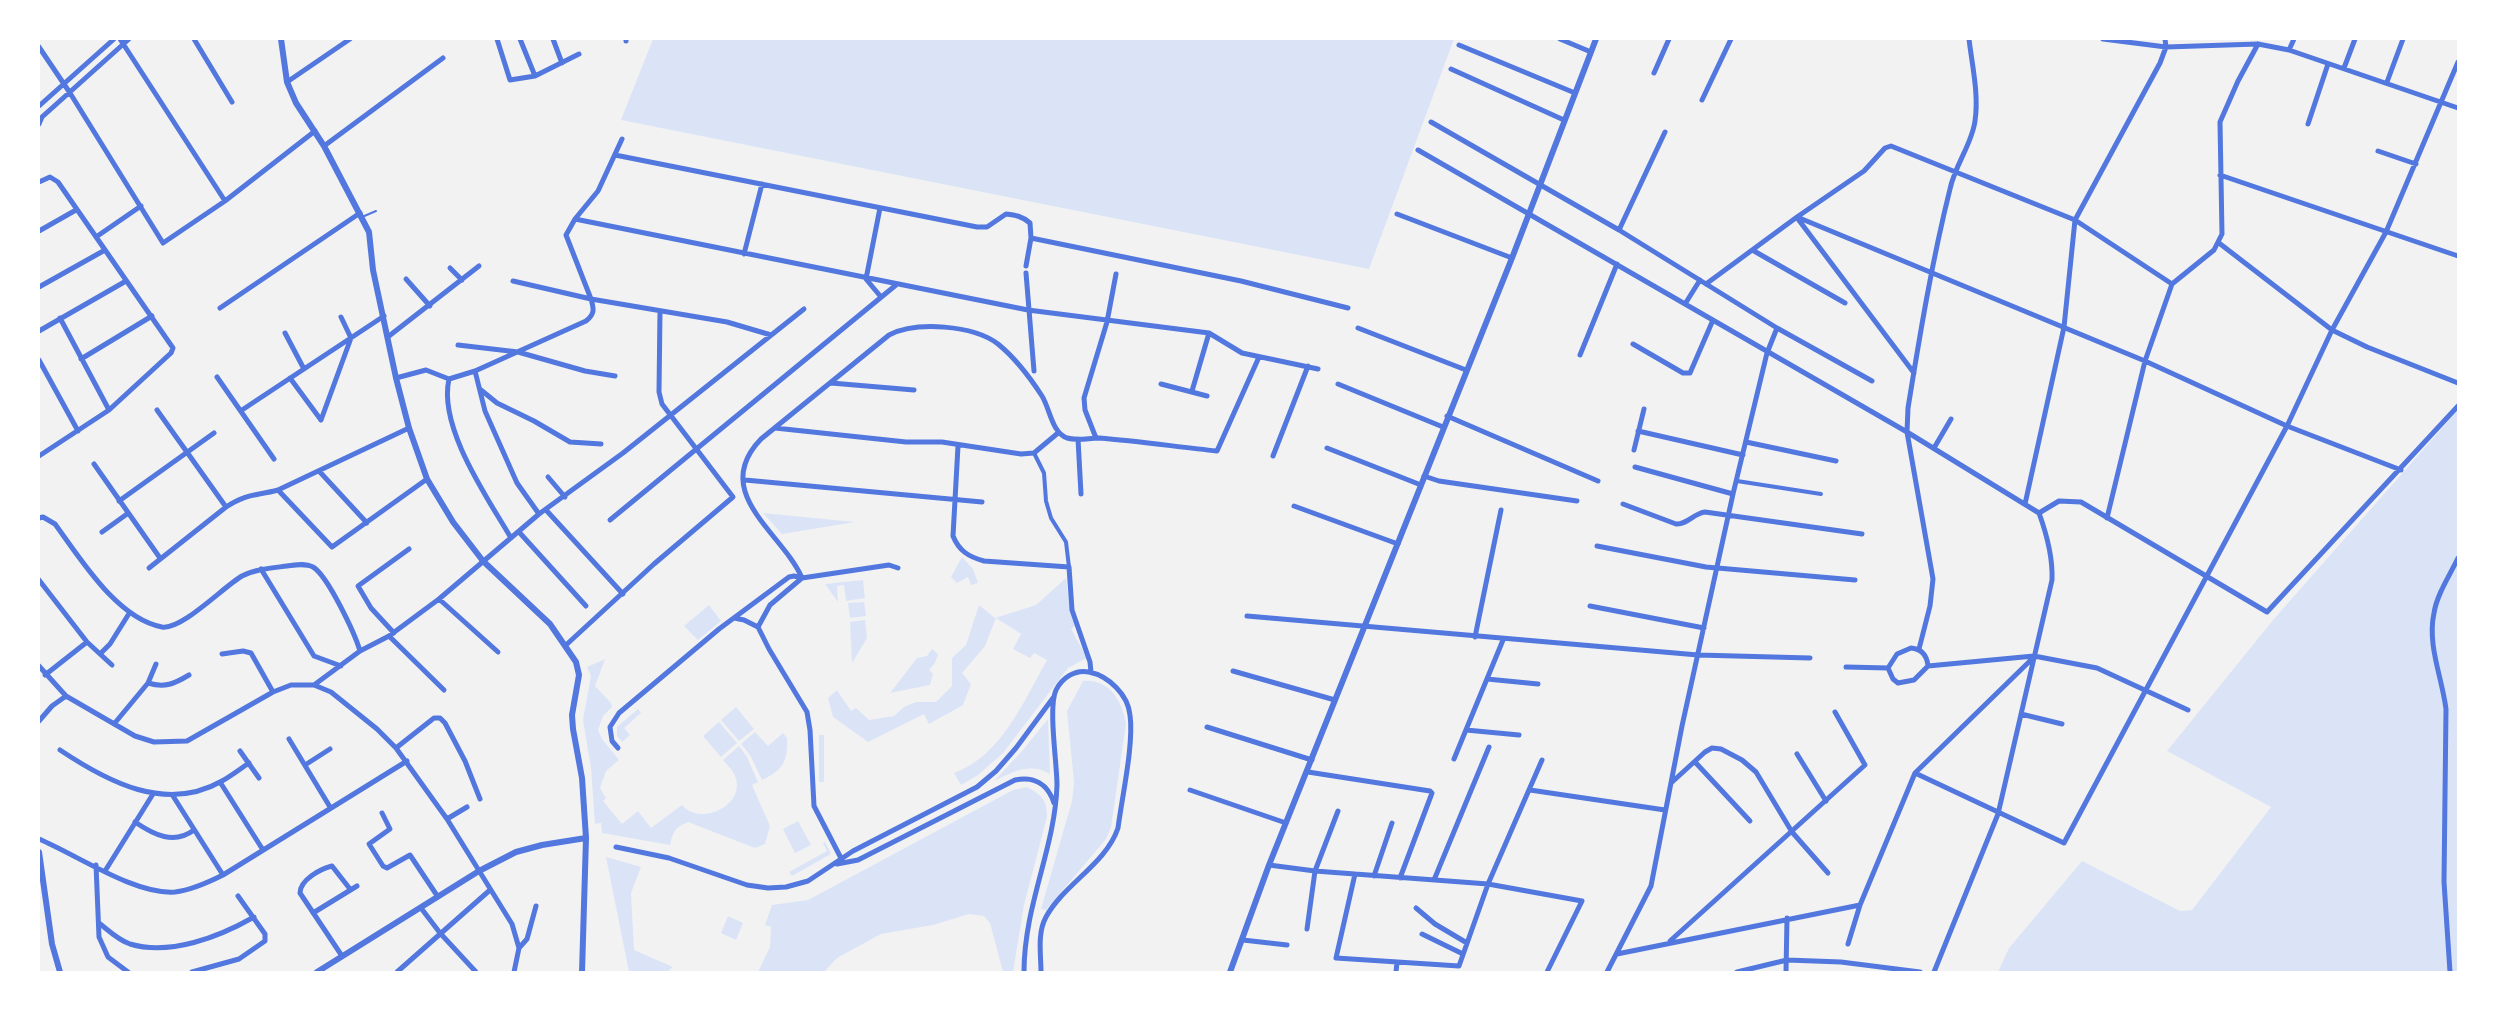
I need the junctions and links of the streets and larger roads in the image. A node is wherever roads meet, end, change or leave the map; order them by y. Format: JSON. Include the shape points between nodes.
{"nodes":[{"id":1,"x":114,"y":39,"type":"edge"},
{"id":2,"x":194,"y":39,"type":"edge"},
{"id":3,"x":281,"y":39,"type":"edge"},
{"id":4,"x":350,"y":39,"type":"edge"},
{"id":5,"x":497,"y":39,"type":"edge"},
{"id":6,"x":520,"y":39,"type":"edge"},
{"id":7,"x":553,"y":39,"type":"edge"},
{"id":8,"x":1560,"y":39,"type":"edge"},
{"id":9,"x":1596,"y":39,"type":"edge"},
{"id":10,"x":1669,"y":39,"type":"edge"},
{"id":11,"x":1731,"y":39,"type":"edge"},
{"id":12,"x":1969,"y":39,"type":"edge"},
{"id":13,"x":2103,"y":39,"type":"edge"},
{"id":14,"x":2165,"y":39,"type":"edge"},
{"id":15,"x":2294,"y":39,"type":"edge"},
{"id":16,"x":2355,"y":39,"type":"edge"},
{"id":17,"x":2403,"y":39,"type":"edge"},
{"id":18,"x":124,"y":41,"type":"edge"},
{"id":19,"x":2254,"y":42,"type":"edge"},
{"id":20,"x":1458,"y":45,"type":"dead end"},
{"id":21,"x":39,"y":47,"type":"edge"},
{"id":22,"x":2166,"y":47,"type":"junction"},
{"id":23,"x":2289,"y":50,"type":"junction"},
{"id":24,"x":1591,"y":52,"type":"junction"},
{"id":25,"x":579,"y":54,"type":"dead end"},
{"id":26,"x":443,"y":58,"type":"dead end"},
{"id":27,"x":2458,"y":62,"type":"edge"},
{"id":28,"x":562,"y":63,"type":"junction"},
{"id":29,"x":2328,"y":64,"type":"junction"},
{"id":30,"x":2344,"y":68,"type":"junction"},
{"id":31,"x":1451,"y":69,"type":"dead end"},
{"id":32,"x":1654,"y":73,"type":"dead end"},
{"id":33,"x":535,"y":76,"type":"junction"},
{"id":34,"x":287,"y":82,"type":"junction"},
{"id":35,"x":2387,"y":82,"type":"junction"},
{"id":36,"x":64,"y":85,"type":"junction"},
{"id":37,"x":70,"y":93,"type":"junction"},
{"id":38,"x":1575,"y":93,"type":"junction"},
{"id":39,"x":1702,"y":100,"type":"dead end"},
{"id":40,"x":232,"y":102,"type":"dead end"},
{"id":41,"x":2442,"y":102,"type":"junction"},
{"id":42,"x":39,"y":106,"type":"edge"},
{"id":43,"x":2458,"y":108,"type":"edge"},
{"id":44,"x":41,"y":114,"type":"edge"},
{"id":45,"x":1564,"y":120,"type":"junction"},
{"id":46,"x":1431,"y":122,"type":"dead end"},
{"id":47,"x":39,"y":124,"type":"edge"},
{"id":48,"x":2308,"y":124,"type":"dead end"},
{"id":49,"x":315,"y":131,"type":"junction"},
{"id":50,"x":1665,"y":132,"type":"dead end"},
{"id":51,"x":622,"y":139,"type":"dead end"},
{"id":52,"x":324,"y":146,"type":"junction"},
{"id":53,"x":1418,"y":150,"type":"dead end"},
{"id":54,"x":2378,"y":151,"type":"dead end"},
{"id":55,"x":615,"y":155,"type":"junction"},
{"id":56,"x":2416,"y":164,"type":"junction"},
{"id":57,"x":1954,"y":172,"type":"junction"},
{"id":58,"x":2220,"y":175,"type":"junction"},
{"id":59,"x":39,"y":182,"type":"edge"},
{"id":60,"x":762,"y":184,"type":"junction"},
{"id":61,"x":1540,"y":184,"type":"junction"},
{"id":62,"x":225,"y":201,"type":"junction"},
{"id":63,"x":141,"y":206,"type":"junction"},
{"id":64,"x":880,"y":208,"type":"junction"},
{"id":65,"x":76,"y":210,"type":"junction"},
{"id":66,"x":1528,"y":213,"type":"junction"},
{"id":67,"x":1397,"y":214,"type":"dead end"},
{"id":68,"x":361,"y":215,"type":"junction"},
{"id":69,"x":1797,"y":217,"type":"junction"},
{"id":70,"x":575,"y":219,"type":"junction"},
{"id":71,"x":2075,"y":220,"type":"junction"},
{"id":72,"x":1619,"y":230,"type":"junction"},
{"id":73,"x":39,"y":231,"type":"edge"},
{"id":74,"x":2386,"y":232,"type":"junction"},
{"id":75,"x":96,"y":237,"type":"junction"},
{"id":76,"x":1031,"y":238,"type":"junction"},
{"id":77,"x":2219,"y":243,"type":"junction"},
{"id":78,"x":105,"y":250,"type":"junction"},
{"id":79,"x":1754,"y":251,"type":"junction"},
{"id":80,"x":744,"y":254,"type":"junction"},
{"id":81,"x":2458,"y":256,"type":"edge"},
{"id":82,"x":1512,"y":258,"type":"junction"},
{"id":83,"x":1617,"y":264,"type":"junction"},
{"id":84,"x":479,"y":266,"type":"dead end"},
{"id":85,"x":450,"y":268,"type":"dead end"},
{"id":86,"x":1931,"y":273,"type":"junction"},
{"id":87,"x":1116,"y":274,"type":"dead end"},
{"id":88,"x":406,"y":279,"type":"dead end"},
{"id":89,"x":866,"y":279,"type":"junction"},
{"id":90,"x":126,"y":280,"type":"junction"},
{"id":91,"x":462,"y":280,"type":"junction"},
{"id":92,"x":513,"y":280,"type":"dead end"},
{"id":93,"x":1700,"y":280,"type":"junction"},
{"id":94,"x":1706,"y":284,"type":"junction"},
{"id":95,"x":2172,"y":284,"type":"junction"},
{"id":96,"x":896,"y":285,"type":"junction"},
{"id":97,"x":39,"y":287,"type":"edge"},
{"id":98,"x":881,"y":297,"type":"junction"},
{"id":99,"x":591,"y":299,"type":"junction"},
{"id":100,"x":1845,"y":303,"type":"dead end"},
{"id":101,"x":1685,"y":304,"type":"junction"},
{"id":102,"x":430,"y":306,"type":"junction"},
{"id":103,"x":220,"y":308,"type":"dead end"},
{"id":104,"x":1348,"y":308,"type":"dead end"},
{"id":105,"x":804,"y":309,"type":"dead end"},
{"id":106,"x":1028,"y":310,"type":"junction"},
{"id":107,"x":660,"y":311,"type":"junction"},
{"id":108,"x":152,"y":316,"type":"junction"},
{"id":109,"x":384,"y":316,"type":"junction"},
{"id":110,"x":341,"y":317,"type":"dead end"},
{"id":111,"x":60,"y":318,"type":"junction"},
{"id":112,"x":1713,"y":320,"type":"junction"},
{"id":113,"x":1107,"y":322,"type":"junction"},
{"id":114,"x":2064,"y":327,"type":"junction"},
{"id":115,"x":1358,"y":328,"type":"dead end"},
{"id":116,"x":1777,"y":328,"type":"junction"},
{"id":117,"x":39,"y":330,"type":"edge"},
{"id":118,"x":2332,"y":330,"type":"junction"},
{"id":119,"x":285,"y":333,"type":"dead end"},
{"id":120,"x":1209,"y":333,"type":"junction"},
{"id":121,"x":771,"y":335,"type":"junction"},
{"id":122,"x":389,"y":336,"type":"junction"},
{"id":123,"x":351,"y":338,"type":"junction"},
{"id":124,"x":1633,"y":344,"type":"dead end"},
{"id":125,"x":458,"y":345,"type":"dead end"},
{"id":126,"x":518,"y":352,"type":"junction"},
{"id":127,"x":1767,"y":353,"type":"junction"},
{"id":128,"x":1580,"y":355,"type":"dead end"},
{"id":129,"x":1259,"y":357,"type":"junction"},
{"id":130,"x":81,"y":359,"type":"junction"},
{"id":131,"x":39,"y":360,"type":"edge"},
{"id":132,"x":2145,"y":361,"type":"junction"},
{"id":133,"x":1308,"y":366,"type":"junction"},
{"id":134,"x":304,"y":369,"type":"junction"},
{"id":135,"x":1318,"y":369,"type":"dead end"},
{"id":136,"x":1466,"y":370,"type":"junction"},
{"id":137,"x":475,"y":371,"type":"junction"},
{"id":138,"x":1034,"y":371,"type":"dead end"},
{"id":139,"x":1914,"y":374,"type":"junction"},
{"id":140,"x":615,"y":376,"type":"dead end"},
{"id":141,"x":217,"y":377,"type":"dead end"},
{"id":142,"x":290,"y":378,"type":"junction"},
{"id":143,"x":396,"y":378,"type":"junction"},
{"id":144,"x":448,"y":378,"type":"junction"},
{"id":145,"x":1872,"y":381,"type":"dead end"},
{"id":146,"x":831,"y":383,"type":"junction"},
{"id":147,"x":2458,"y":383,"type":"edge"},
{"id":148,"x":1161,"y":384,"type":"dead end"},
{"id":149,"x":1338,"y":384,"type":"dead end"},
{"id":150,"x":481,"y":390,"type":"junction"},
{"id":151,"x":915,"y":390,"type":"dead end"},
{"id":152,"x":1192,"y":391,"type":"junction"},
{"id":153,"x":1207,"y":396,"type":"dead end"},
{"id":154,"x":2458,"y":406,"type":"edge"},
{"id":155,"x":1644,"y":409,"type":"dead end"},
{"id":156,"x":109,"y":410,"type":"junction"},
{"id":157,"x":157,"y":410,"type":"dead end"},
{"id":158,"x":242,"y":410,"type":"junction"},
{"id":159,"x":669,"y":416,"type":"junction"},
{"id":160,"x":1447,"y":416,"type":"junction"},
{"id":161,"x":1951,"y":419,"type":"dead end"},
{"id":162,"x":2287,"y":426,"type":"junction"},
{"id":163,"x":1443,"y":427,"type":"junction"},
{"id":164,"x":409,"y":428,"type":"junction"},
{"id":165,"x":775,"y":428,"type":"junction"},
{"id":166,"x":78,"y":431,"type":"junction"},
{"id":167,"x":1638,"y":431,"type":"junction"},
{"id":168,"x":1907,"y":432,"type":"junction"},
{"id":169,"x":214,"y":433,"type":"dead end"},
{"id":170,"x":1058,"y":433,"type":"junction"},
{"id":171,"x":1096,"y":438,"type":"junction"},
{"id":172,"x":1078,"y":439,"type":"junction"},
{"id":173,"x":1746,"y":442,"type":"junction"},
{"id":174,"x":601,"y":444,"type":"dead end"},
{"id":175,"x":958,"y":446,"type":"junction"},
{"id":176,"x":694,"y":448,"type":"junction"},
{"id":177,"x":1327,"y":448,"type":"dead end"},
{"id":178,"x":1934,"y":448,"type":"junction"},
{"id":179,"x":1634,"y":450,"type":"dead end"},
{"id":180,"x":188,"y":453,"type":"junction"},
{"id":181,"x":1034,"y":453,"type":"junction"},
{"id":182,"x":1743,"y":455,"type":"junction"},
{"id":183,"x":39,"y":456,"type":"edge"},
{"id":184,"x":1273,"y":456,"type":"dead end"},
{"id":185,"x":274,"y":459,"type":"dead end"},
{"id":186,"x":1836,"y":461,"type":"dead end"},
{"id":187,"x":94,"y":464,"type":"dead end"},
{"id":188,"x":1635,"y":467,"type":"dead end"},
{"id":189,"x":2401,"y":470,"type":"junction"},
{"id":190,"x":319,"y":471,"type":"junction"},
{"id":191,"x":1424,"y":476,"type":"junction"},
{"id":192,"x":548,"y":477,"type":"dead end"},
{"id":193,"x":427,"y":479,"type":"junction"},
{"id":194,"x":745,"y":480,"type":"junction"},
{"id":195,"x":1598,"y":481,"type":"dead end"},
{"id":196,"x":1737,"y":481,"type":"junction"},
{"id":197,"x":1421,"y":485,"type":"junction"},
{"id":198,"x":278,"y":490,"type":"junction"},
{"id":199,"x":1081,"y":494,"type":"dead end"},
{"id":200,"x":1733,"y":494,"type":"junction"},
{"id":201,"x":1821,"y":494,"type":"dead end"},
{"id":202,"x":565,"y":497,"type":"junction"},
{"id":203,"x":955,"y":500,"type":"junction"},
{"id":204,"x":119,"y":501,"type":"junction"},
{"id":205,"x":1577,"y":501,"type":"dead end"},
{"id":206,"x":982,"y":502,"type":"dead end"},
{"id":207,"x":1623,"y":504,"type":"dead end"},
{"id":208,"x":2025,"y":504,"type":"junction"},
{"id":209,"x":1294,"y":506,"type":"dead end"},
{"id":210,"x":226,"y":507,"type":"junction"},
{"id":211,"x":546,"y":510,"type":"junction"},
{"id":212,"x":1501,"y":510,"type":"dead end"},
{"id":213,"x":2039,"y":513,"type":"junction"},
{"id":214,"x":127,"y":514,"type":"junction"},
{"id":215,"x":539,"y":514,"type":"junction"},
{"id":216,"x":1728,"y":517,"type":"junction"},
{"id":217,"x":39,"y":518,"type":"edge"},
{"id":218,"x":2107,"y":518,"type":"junction"},
{"id":219,"x":610,"y":520,"type":"dead end"},
{"id":220,"x":367,"y":523,"type":"junction"},
{"id":221,"x":102,"y":532,"type":"dead end"},
{"id":222,"x":519,"y":532,"type":"junction"},
{"id":223,"x":1862,"y":534,"type":"dead end"},
{"id":224,"x":511,"y":538,"type":"junction"},
{"id":225,"x":1398,"y":544,"type":"junction"},
{"id":226,"x":1597,"y":546,"type":"dead end"},
{"id":227,"x":410,"y":549,"type":"dead end"},
{"id":228,"x":160,"y":558,"type":"junction"},
{"id":229,"x":2458,"y":558,"type":"edge"},
{"id":230,"x":483,"y":561,"type":"junction"},
{"id":231,"x":1069,"y":567,"type":"junction"},
{"id":232,"x":149,"y":568,"type":"dead end"},
{"id":233,"x":898,"y":568,"type":"dead end"},
{"id":234,"x":1717,"y":568,"type":"junction"},
{"id":235,"x":261,"y":569,"type":"junction"},
{"id":236,"x":2206,"y":576,"type":"junction"},
{"id":237,"x":802,"y":578,"type":"junction"},
{"id":238,"x":39,"y":580,"type":"edge"},
{"id":239,"x":1855,"y":580,"type":"dead end"},
{"id":240,"x":622,"y":594,"type":"junction"},
{"id":241,"x":440,"y":599,"type":"junction"},
{"id":242,"x":586,"y":606,"type":"dead end"},
{"id":243,"x":1590,"y":606,"type":"dead end"},
{"id":244,"x":130,"y":612,"type":"junction"},
{"id":245,"x":1247,"y":616,"type":"dead end"},
{"id":246,"x":734,"y":618,"type":"junction"},
{"id":247,"x":1365,"y":626,"type":"junction"},
{"id":248,"x":758,"y":627,"type":"junction"},
{"id":249,"x":1704,"y":628,"type":"junction"},
{"id":250,"x":391,"y":635,"type":"junction"},
{"id":251,"x":1475,"y":637,"type":"junction"},
{"id":252,"x":1503,"y":640,"type":"junction"},
{"id":253,"x":87,"y":642,"type":"junction"},
{"id":254,"x":566,"y":645,"type":"junction"},
{"id":255,"x":1919,"y":649,"type":"junction"},
{"id":256,"x":360,"y":651,"type":"junction"},
{"id":257,"x":498,"y":652,"type":"dead end"},
{"id":258,"x":100,"y":654,"type":"junction"},
{"id":259,"x":222,"y":654,"type":"dead end"},
{"id":260,"x":1698,"y":655,"type":"junction"},
{"id":261,"x":2034,"y":656,"type":"junction"},
{"id":262,"x":1810,"y":658,"type":"dead end"},
{"id":263,"x":156,"y":664,"type":"dead end"},
{"id":264,"x":112,"y":665,"type":"dead end"},
{"id":265,"x":39,"y":666,"type":"edge"},
{"id":266,"x":341,"y":666,"type":"junction"},
{"id":267,"x":1928,"y":666,"type":"junction"},
{"id":268,"x":1846,"y":667,"type":"dead end"},
{"id":269,"x":1888,"y":668,"type":"junction"},
{"id":270,"x":1233,"y":671,"type":"dead end"},
{"id":271,"x":1091,"y":672,"type":"junction"},
{"id":272,"x":45,"y":675,"type":"junction"},
{"id":273,"x":189,"y":675,"type":"dead end"},
{"id":274,"x":1487,"y":679,"type":"junction"},
{"id":275,"x":148,"y":683,"type":"junction"},
{"id":276,"x":1538,"y":684,"type":"dead end"},
{"id":277,"x":314,"y":685,"type":"junction"},
{"id":278,"x":2145,"y":688,"type":"junction"},
{"id":279,"x":444,"y":690,"type":"dead end"},
{"id":280,"x":273,"y":692,"type":"junction"},
{"id":281,"x":66,"y":696,"type":"junction"},
{"id":282,"x":1053,"y":698,"type":"junction"},
{"id":283,"x":1335,"y":699,"type":"junction"},
{"id":284,"x":2188,"y":710,"type":"dead end"},
{"id":285,"x":1835,"y":712,"type":"dead end"},
{"id":286,"x":2021,"y":714,"type":"junction"},
{"id":287,"x":39,"y":721,"type":"edge"},
{"id":288,"x":114,"y":724,"type":"junction"},
{"id":289,"x":2062,"y":724,"type":"dead end"},
{"id":290,"x":1207,"y":727,"type":"dead end"},
{"id":291,"x":1466,"y":730,"type":"junction"},
{"id":292,"x":1519,"y":735,"type":"dead end"},
{"id":293,"x":289,"y":739,"type":"dead end"},
{"id":294,"x":1489,"y":747,"type":"dead end"},
{"id":295,"x":396,"y":748,"type":"junction"},
{"id":296,"x":618,"y":748,"type":"dead end"},
{"id":297,"x":330,"y":749,"type":"dead end"},
{"id":298,"x":60,"y":750,"type":"dead end"},
{"id":299,"x":240,"y":751,"type":"dead end"},
{"id":300,"x":1797,"y":754,"type":"dead end"},
{"id":301,"x":1454,"y":759,"type":"dead end"},
{"id":302,"x":1312,"y":760,"type":"junction"},
{"id":303,"x":1542,"y":760,"type":"dead end"},
{"id":304,"x":407,"y":761,"type":"junction"},
{"id":305,"x":1695,"y":762,"type":"junction"},
{"id":306,"x":249,"y":763,"type":"junction"},
{"id":307,"x":305,"y":765,"type":"junction"},
{"id":308,"x":1308,"y":772,"type":"junction"},
{"id":309,"x":1915,"y":773,"type":"junction"},
{"id":310,"x":259,"y":778,"type":"dead end"},
{"id":311,"x":220,"y":782,"type":"junction"},
{"id":312,"x":1671,"y":783,"type":"junction"},
{"id":313,"x":1190,"y":790,"type":"dead end"},
{"id":314,"x":1530,"y":790,"type":"junction"},
{"id":315,"x":153,"y":794,"type":"junction"},
{"id":316,"x":173,"y":796,"type":"junction"},
{"id":317,"x":480,"y":799,"type":"dead end"},
{"id":318,"x":1826,"y":801,"type":"junction"},
{"id":319,"x":330,"y":807,"type":"junction"},
{"id":320,"x":467,"y":807,"type":"dead end"},
{"id":321,"x":1055,"y":808,"type":"junction"},
{"id":322,"x":1665,"y":810,"type":"junction"},
{"id":323,"x":1338,"y":811,"type":"dead end"},
{"id":324,"x":382,"y":813,"type":"dead end"},
{"id":325,"x":1998,"y":814,"type":"junction"},
{"id":326,"x":447,"y":819,"type":"junction"},
{"id":327,"x":1750,"y":820,"type":"dead end"},
{"id":328,"x":135,"y":822,"type":"junction"},
{"id":329,"x":1286,"y":823,"type":"junction"},
{"id":330,"x":1392,"y":824,"type":"dead end"},
{"id":331,"x":194,"y":830,"type":"junction"},
{"id":332,"x":1792,"y":832,"type":"junction"},
{"id":333,"x":586,"y":838,"type":"junction"},
{"id":334,"x":39,"y":839,"type":"edge"},
{"id":335,"x":616,"y":847,"type":"dead end"},
{"id":336,"x":263,"y":850,"type":"junction"},
{"id":337,"x":39,"y":852,"type":"edge"},
{"id":338,"x":842,"y":861,"type":"junction"},
{"id":339,"x":1269,"y":865,"type":"junction"},
{"id":340,"x":96,"y":866,"type":"junction"},
{"id":341,"x":105,"y":871,"type":"junction"},
{"id":342,"x":479,"y":871,"type":"junction"},
{"id":343,"x":1315,"y":871,"type":"junction"},
{"id":344,"x":1828,"y":873,"type":"dead end"},
{"id":345,"x":1355,"y":874,"type":"junction"},
{"id":346,"x":223,"y":875,"type":"junction"},
{"id":347,"x":1374,"y":876,"type":"junction"},
{"id":348,"x":1400,"y":878,"type":"junction"},
{"id":349,"x":1434,"y":880,"type":"junction"},
{"id":350,"x":1488,"y":884,"type":"junction"},
{"id":351,"x":357,"y":886,"type":"dead end"},
{"id":352,"x":42,"y":887,"type":"edge"},
{"id":353,"x":350,"y":890,"type":"junction"},
{"id":354,"x":490,"y":890,"type":"junction"},
{"id":355,"x":238,"y":896,"type":"dead end"},
{"id":356,"x":438,"y":897,"type":"junction"},
{"id":357,"x":1860,"y":905,"type":"junction"},
{"id":358,"x":536,"y":906,"type":"dead end"},
{"id":359,"x":421,"y":908,"type":"junction"},
{"id":360,"x":1416,"y":908,"type":"dead end"},
{"id":361,"x":313,"y":913,"type":"junction"},
{"id":362,"x":254,"y":917,"type":"junction"},
{"id":363,"x":1787,"y":918,"type":"junction"},
{"id":364,"x":99,"y":923,"type":"junction"},
{"id":365,"x":1307,"y":929,"type":"dead end"},
{"id":366,"x":440,"y":933,"type":"junction"},
{"id":367,"x":1422,"y":934,"type":"dead end"},
{"id":368,"x":1243,"y":940,"type":"junction"},
{"id":369,"x":1670,"y":941,"type":"junction"},
{"id":370,"x":1467,"y":944,"type":"junction"},
{"id":371,"x":1848,"y":944,"type":"dead end"},
{"id":372,"x":1287,"y":945,"type":"dead end"},
{"id":373,"x":519,"y":948,"type":"junction"},
{"id":374,"x":1463,"y":954,"type":"junction"},
{"id":375,"x":1617,"y":954,"type":"junction"},
{"id":376,"x":342,"y":956,"type":"junction"},
{"id":377,"x":1787,"y":960,"type":"junction"},
{"id":378,"x":1398,"y":962,"type":"junction"},
{"id":379,"x":202,"y":970,"type":"edge"},
{"id":380,"x":60,"y":972,"type":"edge"},
{"id":381,"x":128,"y":972,"type":"edge"},
{"id":382,"x":192,"y":972,"type":"edge"},
{"id":383,"x":317,"y":972,"type":"edge"},
{"id":384,"x":397,"y":972,"type":"edge"},
{"id":385,"x":476,"y":972,"type":"edge"},
{"id":386,"x":514,"y":972,"type":"edge"},
{"id":387,"x":582,"y":972,"type":"edge"},
{"id":388,"x":1024,"y":972,"type":"edge"},
{"id":389,"x":1041,"y":972,"type":"edge"},
{"id":390,"x":1230,"y":972,"type":"edge"},
{"id":391,"x":1396,"y":972,"type":"edge"},
{"id":392,"x":1547,"y":972,"type":"edge"},
{"id":393,"x":1607,"y":972,"type":"edge"},
{"id":394,"x":1737,"y":972,"type":"edge"},
{"id":395,"x":1786,"y":972,"type":"edge"},
{"id":396,"x":1920,"y":972,"type":"edge"},
{"id":397,"x":1934,"y":972,"type":"edge"},
{"id":398,"x":2450,"y":972,"type":"edge"}],
"edges":[{"from":1,"to":36,"type":"street"},
{"from":2,"to":40,"type":"street"},
{"from":3,"to":34,"type":"street"},
{"from":4,"to":34,"type":"street"},
{"from":5,"to":33,"type":"street","via":[[510,80]]},
{"from":6,"to":33,"type":"street"},
{"from":7,"to":28,"type":"street"},
{"from":8,"to":24,"type":"street"},
{"from":9,"to":24,"type":"street"},
{"from":10,"to":32,"type":"street"},
{"from":11,"to":39,"type":"street"},
{"from":12,"to":57,"type":"street","via":[[1975,121]]},
{"from":13,"to":22,"type":"street"},
{"from":14,"to":22,"type":"street"},
{"from":15,"to":23,"type":"street"},
{"from":16,"to":30,"type":"street"},
{"from":17,"to":35,"type":"street"},
{"from":18,"to":37,"type":"street"},
{"from":18,"to":62,"type":"street"},
{"from":19,"to":22,"type":"street"},
{"from":19,"to":23,"type":"street"},
{"from":19,"to":58,"type":"street","via":[[2220,122]]},
{"from":20,"to":38,"type":"street"},
{"from":21,"to":36,"type":"street"},
{"from":22,"to":71,"type":"street"},
{"from":23,"to":29,"type":"street"},
{"from":24,"to":38,"type":"street"},
{"from":25,"to":28,"type":"street"},
{"from":26,"to":52,"type":"street"},
{"from":27,"to":41,"type":"street"},
{"from":28,"to":33,"type":"street"},
{"from":29,"to":30,"type":"street"},
{"from":29,"to":48,"type":"street"},
{"from":30,"to":35,"type":"street"},
{"from":31,"to":45,"type":"street"},
{"from":34,"to":49,"type":"street"},
{"from":35,"to":41,"type":"street"},
{"from":36,"to":37,"type":"street"},
{"from":36,"to":42,"type":"street"},
{"from":37,"to":44,"type":"street"},
{"from":37,"to":63,"type":"street"},
{"from":38,"to":45,"type":"street"},
{"from":41,"to":43,"type":"street"},
{"from":41,"to":56,"type":"street"},
{"from":44,"to":47,"type":"street"},
{"from":45,"to":61,"type":"street"},
{"from":46,"to":61,"type":"street"},
{"from":49,"to":52,"type":"street"},
{"from":49,"to":62,"type":"street"},
{"from":50,"to":72,"type":"street"},
{"from":51,"to":55,"type":"street"},
{"from":52,"to":68,"type":"street"},
{"from":53,"to":66,"type":"street"},
{"from":54,"to":56,"type":"street"},
{"from":55,"to":60,"type":"street"},
{"from":55,"to":70,"type":"street","via":[[598,191]]},
{"from":56,"to":74,"type":"street"},
{"from":57,"to":69,"type":"street","via":[[1891,146],[1864,171]]},
{"from":57,"to":71,"type":"street"},
{"from":57,"to":86,"type":"street"},
{"from":58,"to":74,"type":"street"},
{"from":58,"to":77,"type":"street"},
{"from":59,"to":65,"type":"street","via":[[50,177],[58,182]]},
{"from":60,"to":64,"type":"street"},
{"from":60,"to":80,"type":"street"},
{"from":61,"to":66,"type":"street"},
{"from":61,"to":72,"type":"street"},
{"from":62,"to":63,"type":"street","via":[[163,243]]},
{"from":63,"to":75,"type":"street"},
{"from":64,"to":76,"type":"street","via":[[976,227],[987,227],[1005,214],[1014,215],[1030,223]]},
{"from":64,"to":89,"type":"street"},
{"from":65,"to":73,"type":"street"},
{"from":65,"to":75,"type":"street"},
{"from":66,"to":82,"type":"street"},
{"from":66,"to":83,"type":"street"},
{"from":67,"to":82,"type":"street"},
{"from":68,"to":103,"type":"street"},
{"from":68,"to":109,"type":"street","via":[[372,245],[373,270]]},
{"from":69,"to":79,"type":"street"},
{"from":69,"to":86,"type":"street"},
{"from":69,"to":139,"type":"street"},
{"from":70,"to":80,"type":"street"},
{"from":70,"to":99,"type":"street","via":[[566,235]]},
{"from":71,"to":95,"type":"street"},
{"from":71,"to":114,"type":"street"},
{"from":72,"to":93,"type":"street"},
{"from":74,"to":81,"type":"street"},
{"from":74,"to":118,"type":"street"},
{"from":75,"to":78,"type":"street"},
{"from":76,"to":104,"type":"street","via":[[1241,281]]},
{"from":76,"to":106,"type":"street","via":[[1026,269]]},
{"from":77,"to":95,"type":"street"},
{"from":77,"to":118,"type":"street"},
{"from":78,"to":90,"type":"street"},
{"from":78,"to":97,"type":"street"},
{"from":79,"to":94,"type":"street"},
{"from":79,"to":100,"type":"street"},
{"from":80,"to":89,"type":"street"},
{"from":82,"to":136,"type":"street"},
{"from":83,"to":101,"type":"street"},
{"from":83,"to":128,"type":"street"},
{"from":84,"to":91,"type":"street"},
{"from":85,"to":91,"type":"street"},
{"from":86,"to":114,"type":"street"},
{"from":86,"to":139,"type":"street"},
{"from":87,"to":113,"type":"street"},
{"from":88,"to":102,"type":"street"},
{"from":89,"to":96,"type":"street"},
{"from":89,"to":98,"type":"street"},
{"from":90,"to":108,"type":"street"},
{"from":90,"to":111,"type":"street"},
{"from":91,"to":102,"type":"street"},
{"from":92,"to":99,"type":"street"},
{"from":93,"to":94,"type":"street"},
{"from":93,"to":101,"type":"street"},
{"from":94,"to":116,"type":"street"},
{"from":95,"to":132,"type":"street"},
{"from":96,"to":98,"type":"street"},
{"from":96,"to":106,"type":"street"},
{"from":98,"to":176,"type":"street"},
{"from":99,"to":107,"type":"street"},
{"from":99,"to":126,"type":"street","via":[[594,310],[586,321]]},
{"from":101,"to":112,"type":"street"},
{"from":102,"to":122,"type":"street"},
{"from":105,"to":121,"type":"street"},
{"from":106,"to":113,"type":"street"},
{"from":106,"to":138,"type":"street"},
{"from":107,"to":121,"type":"street","via":[[727,322]]},
{"from":107,"to":159,"type":"street","via":[[659,392]]},
{"from":108,"to":130,"type":"street"},
{"from":108,"to":156,"type":"street","via":[[171,344],[171,353]]},
{"from":109,"to":122,"type":"street"},
{"from":109,"to":123,"type":"street"},
{"from":110,"to":123,"type":"street"},
{"from":111,"to":117,"type":"street"},
{"from":111,"to":130,"type":"street"},
{"from":112,"to":124,"type":"street","via":[[1690,373],[1683,373]]},
{"from":112,"to":127,"type":"street"},
{"from":113,"to":120,"type":"street"},
{"from":113,"to":171,"type":"street","via":[[1084,398]]},
{"from":114,"to":132,"type":"street"},
{"from":114,"to":208,"type":"street"},
{"from":115,"to":136,"type":"street"},
{"from":116,"to":127,"type":"street"},
{"from":116,"to":145,"type":"street"},
{"from":118,"to":147,"type":"street"},
{"from":118,"to":162,"type":"street"},
{"from":119,"to":134,"type":"street"},
{"from":120,"to":129,"type":"street","via":[[1233,349]]},
{"from":120,"to":152,"type":"street"},
{"from":121,"to":159,"type":"street"},
{"from":122,"to":143,"type":"street"},
{"from":123,"to":134,"type":"street"},
{"from":123,"to":142,"type":"street","via":[[321,420]]},
{"from":125,"to":126,"type":"street"},
{"from":126,"to":137,"type":"street"},
{"from":126,"to":140,"type":"street"},
{"from":127,"to":168,"type":"street"},
{"from":127,"to":173,"type":"street"},
{"from":129,"to":133,"type":"street"},
{"from":129,"to":171,"type":"street","via":[[1217,451]]},
{"from":130,"to":156,"type":"street"},
{"from":131,"to":166,"type":"street"},
{"from":132,"to":162,"type":"street"},
{"from":132,"to":218,"type":"street"},
{"from":133,"to":135,"type":"street"},
{"from":133,"to":184,"type":"street"},
{"from":134,"to":142,"type":"street"},
{"from":136,"to":160,"type":"street"},
{"from":137,"to":144,"type":"street"},
{"from":137,"to":150,"type":"street"},
{"from":139,"to":168,"type":"street"},
{"from":141,"to":158,"type":"street"},
{"from":142,"to":158,"type":"street"},
{"from":143,"to":144,"type":"street","via":[[426,370]]},
{"from":143,"to":164,"type":"street"},
{"from":144,"to":224,"type":"street","via":[[445,394],[453,425],[470,465]]},
{"from":146,"to":151,"type":"street"},
{"from":146,"to":165,"type":"street"},
{"from":146,"to":170,"type":"street","via":[[899,330],[922,326],[958,330],[985,337],[1005,351],[1034,384]]},
{"from":148,"to":152,"type":"street"},
{"from":149,"to":163,"type":"street"},
{"from":150,"to":174,"type":"street","via":[[497,403],[570,442]]},
{"from":150,"to":215,"type":"street","via":[[485,411],[517,483]]},
{"from":152,"to":153,"type":"street"},
{"from":154,"to":189,"type":"street"},
{"from":155,"to":167,"type":"street"},
{"from":156,"to":166,"type":"street"},
{"from":157,"to":180,"type":"street"},
{"from":158,"to":185,"type":"street"},
{"from":159,"to":176,"type":"street"},
{"from":159,"to":202,"type":"street"},
{"from":160,"to":163,"type":"street"},
{"from":160,"to":195,"type":"street"},
{"from":161,"to":178,"type":"street"},
{"from":162,"to":189,"type":"street"},
{"from":162,"to":236,"type":"street"},
{"from":163,"to":191,"type":"street"},
{"from":164,"to":190,"type":"street"},
{"from":164,"to":193,"type":"street"},
{"from":165,"to":175,"type":"street"},
{"from":165,"to":194,"type":"street","via":[[748,456]]},
{"from":166,"to":183,"type":"street"},
{"from":167,"to":179,"type":"street"},
{"from":167,"to":182,"type":"street"},
{"from":168,"to":178,"type":"street"},
{"from":168,"to":255,"type":"street","via":[[1933,579]]},
{"from":169,"to":180,"type":"street"},
{"from":170,"to":172,"type":"street"},
{"from":170,"to":181,"type":"street"},
{"from":171,"to":172,"type":"street"},
{"from":172,"to":199,"type":"street"},
{"from":173,"to":182,"type":"street"},
{"from":173,"to":186,"type":"street"},
{"from":175,"to":181,"type":"street"},
{"from":175,"to":203,"type":"street"},
{"from":176,"to":219,"type":"street"},
{"from":176,"to":240,"type":"street","via":[[733,496]]},
{"from":177,"to":197,"type":"street"},
{"from":178,"to":208,"type":"street"},
{"from":180,"to":204,"type":"street"},
{"from":180,"to":210,"type":"street"},
{"from":181,"to":231,"type":"street","via":[[1044,473],[1050,518],[1066,542]]},
{"from":182,"to":196,"type":"street"},
{"from":187,"to":204,"type":"street"},
{"from":188,"to":200,"type":"street"},
{"from":189,"to":236,"type":"street","via":[[2267,612]]},
{"from":190,"to":198,"type":"street"},
{"from":190,"to":220,"type":"street"},
{"from":191,"to":197,"type":"street"},
{"from":191,"to":205,"type":"street"},
{"from":192,"to":202,"type":"street"},
{"from":193,"to":220,"type":"street"},
{"from":193,"to":230,"type":"street"},
{"from":194,"to":203,"type":"street"},
{"from":194,"to":237,"type":"street","via":[[746,495],[756,517],[791,558]]},
{"from":196,"to":200,"type":"street"},
{"from":196,"to":201,"type":"street"},
{"from":197,"to":225,"type":"street"},
{"from":198,"to":210,"type":"street","via":[[239,498]]},
{"from":198,"to":220,"type":"street","via":[[332,547]]},
{"from":200,"to":216,"type":"street"},
{"from":202,"to":211,"type":"street"},
{"from":203,"to":206,"type":"street"},
{"from":203,"to":231,"type":"street","via":[[953,536],[957,546],[975,559]]},
{"from":204,"to":214,"type":"street"},
{"from":207,"to":216,"type":"street","via":[[1676,524],[1702,512]]},
{"from":208,"to":213,"type":"street"},
{"from":209,"to":225,"type":"street"},
{"from":210,"to":228,"type":"street"},
{"from":211,"to":215,"type":"street"},
{"from":211,"to":240,"type":"street"},
{"from":212,"to":251,"type":"street"},
{"from":213,"to":218,"type":"street","via":[[2059,501],[2070,500],[2081,502]]},
{"from":213,"to":261,"type":"street","via":[[2053,565]]},
{"from":214,"to":221,"type":"street"},
{"from":214,"to":228,"type":"street"},
{"from":215,"to":222,"type":"street"},
{"from":216,"to":223,"type":"street"},
{"from":216,"to":234,"type":"street"},
{"from":217,"to":244,"type":"street","via":[[55,524],[110,597]]},
{"from":218,"to":236,"type":"street"},
{"from":222,"to":224,"type":"street"},
{"from":222,"to":242,"type":"street"},
{"from":224,"to":230,"type":"street"},
{"from":225,"to":247,"type":"street"},
{"from":226,"to":234,"type":"street"},
{"from":227,"to":250,"type":"street","via":[[358,586]]},
{"from":228,"to":232,"type":"street"},
{"from":229,"to":398,"type":"street","via":[[2434,611],[2432,631],[2446,709],[2444,882]]},
{"from":230,"to":241,"type":"street"},
{"from":230,"to":254,"type":"street","via":[[550,624]]},
{"from":231,"to":271,"type":"street","via":[[1072,610]]},
{"from":233,"to":237,"type":"street","via":[[889,565]]},
{"from":234,"to":239,"type":"street"},
{"from":234,"to":249,"type":"street"},
{"from":235,"to":244,"type":"street","via":[[243,576],[169,627],[154,625]]},
{"from":235,"to":256,"type":"street","via":[[305,564],[317,570],[354,631]]},
{"from":235,"to":266,"type":"street","via":[[314,656]]},
{"from":236,"to":278,"type":"street"},
{"from":237,"to":246,"type":"street","via":[[789,577]]},
{"from":237,"to":248,"type":"street","via":[[770,605]]},
{"from":238,"to":253,"type":"street"},
{"from":240,"to":254,"type":"street"},
{"from":241,"to":250,"type":"street"},
{"from":241,"to":257,"type":"street"},
{"from":243,"to":249,"type":"street"},
{"from":244,"to":258,"type":"street"},
{"from":245,"to":247,"type":"street"},
{"from":246,"to":248,"type":"street"},
{"from":246,"to":296,"type":"street","via":[[619,713],[610,727],[612,741]]},
{"from":247,"to":251,"type":"street"},
{"from":247,"to":283,"type":"street"},
{"from":248,"to":338,"type":"street","via":[[807,712],[814,806]]},
{"from":249,"to":260,"type":"street"},
{"from":250,"to":256,"type":"street"},
{"from":250,"to":279,"type":"street"},
{"from":251,"to":252,"type":"street"},
{"from":252,"to":260,"type":"street"},
{"from":252,"to":274,"type":"street"},
{"from":253,"to":258,"type":"street"},
{"from":253,"to":272,"type":"street"},
{"from":254,"to":333,"type":"street","via":[[579,675],[572,715]]},
{"from":255,"to":267,"type":"street"},
{"from":255,"to":269,"type":"street","via":[[1904,650]]},
{"from":256,"to":266,"type":"street"},
{"from":258,"to":264,"type":"street"},
{"from":259,"to":280,"type":"street","via":[[251,653]]},
{"from":260,"to":262,"type":"street"},
{"from":260,"to":312,"type":"street"},
{"from":261,"to":267,"type":"street"},
{"from":261,"to":278,"type":"street","via":[[2097,668]]},
{"from":261,"to":286,"type":"street"},
{"from":261,"to":309,"type":"street"},
{"from":263,"to":275,"type":"street"},
{"from":265,"to":272,"type":"street"},
{"from":266,"to":277,"type":"street"},
{"from":267,"to":269,"type":"street","via":[[1919,677],[1903,684],[1893,679]]},
{"from":268,"to":269,"type":"street"},
{"from":270,"to":283,"type":"street"},
{"from":271,"to":282,"type":"street","via":[[1081,671],[1062,681]]},
{"from":271,"to":389,"type":"street","via":[[1116,687],[1125,697],[1130,714],[1118,828],[1113,842],[1046,918],[1040,939]]},
{"from":272,"to":281,"type":"street"},
{"from":273,"to":275,"type":"street","via":[[172,686]]},
{"from":274,"to":276,"type":"street"},
{"from":274,"to":291,"type":"street"},
{"from":275,"to":288,"type":"street"},
{"from":277,"to":280,"type":"street","via":[[291,685]]},
{"from":277,"to":295,"type":"street","via":[[346,703]]},
{"from":278,"to":284,"type":"street"},
{"from":278,"to":325,"type":"street","via":[[2064,843]]},
{"from":280,"to":288,"type":"street","via":[[187,741],[154,742]]},
{"from":281,"to":287,"type":"street"},
{"from":281,"to":288,"type":"street"},
{"from":282,"to":321,"type":"street"},
{"from":282,"to":338,"type":"street","via":[[1016,748],[977,787],[853,851]]},
{"from":283,"to":302,"type":"street"},
{"from":285,"to":318,"type":"street","via":[[1865,765]]},
{"from":286,"to":289,"type":"street"},
{"from":286,"to":325,"type":"street"},
{"from":290,"to":302,"type":"street"},
{"from":291,"to":292,"type":"street"},
{"from":291,"to":301,"type":"street"},
{"from":293,"to":307,"type":"street"},
{"from":294,"to":349,"type":"street"},
{"from":295,"to":304,"type":"street"},
{"from":295,"to":317,"type":"street","via":[[434,718],[440,718],[465,761]]},
{"from":297,"to":307,"type":"street"},
{"from":298,"to":315,"type":"street","via":[[119,785]]},
{"from":299,"to":306,"type":"street"},
{"from":300,"to":318,"type":"street"},
{"from":302,"to":308,"type":"street"},
{"from":303,"to":314,"type":"street"},
{"from":304,"to":319,"type":"street"},
{"from":304,"to":326,"type":"street"},
{"from":305,"to":312,"type":"street"},
{"from":305,"to":327,"type":"street"},
{"from":305,"to":332,"type":"street","via":[[1712,748],[1742,760],[1756,772]]},
{"from":306,"to":310,"type":"street"},
{"from":306,"to":311,"type":"street"},
{"from":307,"to":319,"type":"street"},
{"from":308,"to":329,"type":"street"},
{"from":308,"to":348,"type":"street","via":[[1432,793]]},
{"from":309,"to":325,"type":"street"},
{"from":309,"to":357,"type":"street"},
{"from":311,"to":316,"type":"street"},
{"from":311,"to":336,"type":"street"},
{"from":312,"to":322,"type":"street"},
{"from":313,"to":329,"type":"street"},
{"from":314,"to":322,"type":"street"},
{"from":314,"to":350,"type":"street"},
{"from":315,"to":316,"type":"street"},
{"from":315,"to":328,"type":"street"},
{"from":316,"to":331,"type":"street"},
{"from":318,"to":332,"type":"street"},
{"from":319,"to":336,"type":"street"},
{"from":320,"to":326,"type":"street"},
{"from":321,"to":338,"type":"street","via":[[1046,788],[1033,779],[1015,780],[858,860]]},
{"from":321,"to":388,"type":"street","via":[[1032,898],[1024,943]]},
{"from":322,"to":375,"type":"street","via":[[1651,886]]},
{"from":323,"to":343,"type":"street"},
{"from":324,"to":356,"type":"street","via":[[390,829],[369,844],[382,866],[387,868],[410,855]]},
{"from":325,"to":397,"type":"street"},
{"from":326,"to":342,"type":"street"},
{"from":328,"to":331,"type":"street","via":[[162,837],[178,838]]},
{"from":328,"to":341,"type":"street"},
{"from":329,"to":339,"type":"street"},
{"from":330,"to":347,"type":"street"},
{"from":331,"to":346,"type":"street"},
{"from":332,"to":344,"type":"street"},
{"from":332,"to":369,"type":"street"},
{"from":333,"to":342,"type":"street","via":[[516,852]]},
{"from":333,"to":387,"type":"street"},
{"from":334,"to":340,"type":"street"},
{"from":335,"to":338,"type":"street","via":[[650,853],[747,885],[768,888],[808,881]]},
{"from":336,"to":346,"type":"street"},
{"from":337,"to":352,"type":"street"},
{"from":339,"to":343,"type":"street"},
{"from":339,"to":368,"type":"street"},
{"from":340,"to":341,"type":"street"},
{"from":340,"to":364,"type":"street"},
{"from":341,"to":346,"type":"street","via":[[138,887],[176,892]]},
{"from":342,"to":354,"type":"street"},
{"from":342,"to":356,"type":"street"},
{"from":343,"to":345,"type":"street"},
{"from":343,"to":365,"type":"street"},
{"from":345,"to":347,"type":"street"},
{"from":345,"to":378,"type":"street","via":[[1336,958]]},
{"from":347,"to":348,"type":"street"},
{"from":348,"to":349,"type":"street"},
{"from":349,"to":350,"type":"street"},
{"from":350,"to":370,"type":"street"},
{"from":350,"to":392,"type":"street","via":[[1582,901]]},
{"from":351,"to":353,"type":"street"},
{"from":352,"to":380,"type":"street"},
{"from":353,"to":361,"type":"street"},
{"from":353,"to":361,"type":"street","via":[[333,866],[304,882],[300,893]]},
{"from":354,"to":366,"type":"street"},
{"from":354,"to":373,"type":"street","via":[[512,924]]},
{"from":355,"to":362,"type":"street"},
{"from":356,"to":359,"type":"street"},
{"from":357,"to":363,"type":"street"},
{"from":357,"to":371,"type":"street"},
{"from":358,"to":373,"type":"street","via":[[527,939]]},
{"from":359,"to":366,"type":"street"},
{"from":359,"to":376,"type":"street"},
{"from":360,"to":370,"type":"street"},
{"from":361,"to":376,"type":"street"},
{"from":362,"to":364,"type":"street","via":[[192,943],[162,947],[129,944]]},
{"from":362,"to":379,"type":"street","via":[[265,941],[239,959]]},
{"from":363,"to":369,"type":"street"},
{"from":363,"to":377,"type":"street"},
{"from":364,"to":381,"type":"street","via":[[102,947],[108,957]]},
{"from":366,"to":384,"type":"street"},
{"from":366,"to":385,"type":"street"},
{"from":367,"to":374,"type":"street"},
{"from":368,"to":372,"type":"street"},
{"from":368,"to":390,"type":"street"},
{"from":369,"to":375,"type":"street"},
{"from":370,"to":374,"type":"street"},
{"from":373,"to":386,"type":"street"},
{"from":374,"to":378,"type":"street","via":[[1459,966]]},
{"from":375,"to":393,"type":"street"},
{"from":376,"to":383,"type":"street"},
{"from":377,"to":394,"type":"street"},
{"from":377,"to":395,"type":"street"},
{"from":377,"to":396,"type":"street"},
{"from":378,"to":391,"type":"street"},
{"from":379,"to":382,"type":"street"}]}
